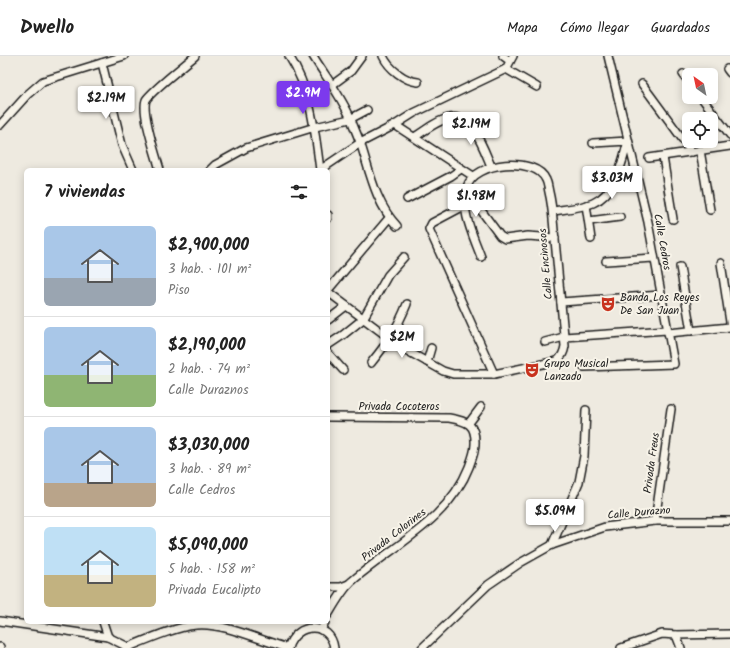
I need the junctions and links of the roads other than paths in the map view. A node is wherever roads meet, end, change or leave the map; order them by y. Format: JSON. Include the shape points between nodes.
{"nodes":[{"id":1,"x":124,"y":56,"type":"edge"},
{"id":2,"x":195,"y":56,"type":"edge"},
{"id":3,"x":289,"y":56,"type":"edge"},
{"id":4,"x":313,"y":56,"type":"edge"},
{"id":5,"x":362,"y":56,"type":"edge"},
{"id":6,"x":383,"y":56,"type":"edge"},
{"id":7,"x":503,"y":56,"type":"edge"},
{"id":8,"x":608,"y":56,"type":"edge"},
{"id":9,"x":512,"y":58,"type":"edge"},
{"id":10,"x":102,"y":63,"type":"junction"},
{"id":11,"x":506,"y":69,"type":"junction"},
{"id":12,"x":418,"y":82,"type":"dead end"},
{"id":13,"x":642,"y":84,"type":"dead end"},
{"id":14,"x":332,"y":85,"type":"junction"},
{"id":15,"x":537,"y":87,"type":"dead end"},
{"id":16,"x":706,"y":104,"type":"edge"},
{"id":17,"x":367,"y":110,"type":"dead end"},
{"id":18,"x":350,"y":119,"type":"junction"},
{"id":19,"x":0,"y":125,"type":"edge"},
{"id":20,"x":395,"y":125,"type":"junction"},
{"id":21,"x":315,"y":127,"type":"junction"},
{"id":22,"x":730,"y":135,"type":"edge"},
{"id":23,"x":415,"y":137,"type":"junction"},
{"id":24,"x":628,"y":141,"type":"junction"},
{"id":25,"x":360,"y":142,"type":"junction"},
{"id":26,"x":593,"y":143,"type":"dead end"},
{"id":27,"x":730,"y":146,"type":"edge"},
{"id":28,"x":700,"y":150,"type":"junction"},
{"id":29,"x":692,"y":152,"type":"junction"},
{"id":30,"x":663,"y":157,"type":"junction"},
{"id":31,"x":649,"y":158,"type":"dead end"},
{"id":32,"x":491,"y":166,"type":"junction"},
{"id":33,"x":132,"y":168,"type":"edge"},
{"id":34,"x":159,"y":168,"type":"edge"},
{"id":35,"x":212,"y":168,"type":"edge"},
{"id":36,"x":320,"y":168,"type":"edge"},
{"id":37,"x":323,"y":168,"type":"edge"},
{"id":38,"x":461,"y":169,"type":"junction"},
{"id":39,"x":473,"y":176,"type":"junction"},
{"id":40,"x":466,"y":190,"type":"junction"},
{"id":41,"x":408,"y":199,"type":"dead end"},
{"id":42,"x":586,"y":205,"type":"junction"},
{"id":43,"x":464,"y":206,"type":"junction"},
{"id":44,"x":710,"y":210,"type":"dead end"},
{"id":45,"x":553,"y":211,"type":"junction"},
{"id":46,"x":620,"y":217,"type":"dead end"},
{"id":47,"x":389,"y":218,"type":"junction"},
{"id":48,"x":672,"y":219,"type":"dead end"},
{"id":49,"x":589,"y":221,"type":"junction"},
{"id":50,"x":397,"y":226,"type":"dead end"},
{"id":51,"x":555,"y":238,"type":"junction"},
{"id":52,"x":591,"y":239,"type":"dead end"},
{"id":53,"x":404,"y":257,"type":"dead end"},
{"id":54,"x":481,"y":257,"type":"dead end"},
{"id":55,"x":654,"y":258,"type":"junction"},
{"id":56,"x":606,"y":261,"type":"dead end"},
{"id":57,"x":721,"y":263,"type":"dead end"},
{"id":58,"x":680,"y":267,"type":"dead end"},
{"id":59,"x":330,"y":289,"type":"edge"},
{"id":60,"x":330,"y":293,"type":"edge"},
{"id":61,"x":661,"y":294,"type":"junction"},
{"id":62,"x":561,"y":302,"type":"junction"},
{"id":63,"x":408,"y":304,"type":"dead end"},
{"id":64,"x":346,"y":306,"type":"junction"},
{"id":65,"x":330,"y":318,"type":"edge"},
{"id":66,"x":363,"y":319,"type":"junction"},
{"id":67,"x":730,"y":322,"type":"edge"},
{"id":68,"x":730,"y":327,"type":"edge"},
{"id":69,"x":691,"y":331,"type":"junction"},
{"id":70,"x":668,"y":332,"type":"junction"},
{"id":71,"x":564,"y":337,"type":"junction"},
{"id":72,"x":390,"y":339,"type":"junction"},
{"id":73,"x":545,"y":342,"type":"dead end"},
{"id":74,"x":330,"y":344,"type":"edge"},
{"id":75,"x":431,"y":348,"type":"dead end"},
{"id":76,"x":330,"y":355,"type":"edge"},
{"id":77,"x":427,"y":362,"type":"junction"},
{"id":78,"x":371,"y":363,"type":"dead end"},
{"id":79,"x":584,"y":367,"type":"dead end"},
{"id":80,"x":343,"y":370,"type":"dead end"},
{"id":81,"x":494,"y":374,"type":"junction"},
{"id":82,"x":481,"y":407,"type":"dead end"},
{"id":83,"x":671,"y":409,"type":"dead end"},
{"id":84,"x":586,"y":410,"type":"dead end"},
{"id":85,"x":330,"y":418,"type":"edge"},
{"id":86,"x":469,"y":424,"type":"junction"},
{"id":87,"x":730,"y":520,"type":"edge"},
{"id":88,"x":655,"y":521,"type":"junction"},
{"id":89,"x":552,"y":545,"type":"junction"},
{"id":90,"x":349,"y":583,"type":"junction"},
{"id":91,"x":330,"y":587,"type":"edge"},
{"id":92,"x":330,"y":610,"type":"edge"},
{"id":93,"x":0,"y":621,"type":"edge"},
{"id":94,"x":104,"y":624,"type":"edge"},
{"id":95,"x":218,"y":624,"type":"edge"},
{"id":96,"x":324,"y":624,"type":"edge"},
{"id":97,"x":321,"y":630,"type":"junction"},
{"id":98,"x":730,"y":634,"type":"edge"},
{"id":99,"x":676,"y":635,"type":"junction"},
{"id":100,"x":108,"y":637,"type":"junction"},
{"id":101,"x":127,"y":648,"type":"edge"},
{"id":102,"x":288,"y":648,"type":"edge"},
{"id":103,"x":334,"y":648,"type":"edge"},
{"id":104,"x":422,"y":648,"type":"edge"},
{"id":105,"x":621,"y":648,"type":"edge"},
{"id":106,"x":681,"y":648,"type":"edge"}],
"edges":[{"from":1,"to":10,"type":"street"},
{"from":2,"to":34,"type":"street","via":[[146,100],[145,116]]},
{"from":3,"to":21,"type":"street","via":[[305,89]]},
{"from":4,"to":14,"type":"street"},
{"from":5,"to":14,"type":"street","via":[[351,70]]},
{"from":6,"to":12,"type":"street","via":[[406,80]]},
{"from":7,"to":9,"type":"street"},
{"from":8,"to":24,"type":"street","name":"Calle Cedros"},
{"from":9,"to":11,"type":"street"},
{"from":10,"to":19,"type":"street","via":[[43,81]]},
{"from":10,"to":33,"type":"street","via":[[122,145]]},
{"from":11,"to":15,"type":"street"},
{"from":11,"to":20,"type":"street","via":[[414,113]]},
{"from":13,"to":29,"type":"street"},
{"from":14,"to":18,"type":"street"},
{"from":16,"to":22,"type":"street"},
{"from":17,"to":18,"type":"street"},
{"from":18,"to":21,"type":"street"},
{"from":18,"to":25,"type":"street"},
{"from":20,"to":23,"type":"street"},
{"from":20,"to":25,"type":"street"},
{"from":21,"to":35,"type":"street","via":[[246,148]]},
{"from":21,"to":36,"type":"street"},
{"from":23,"to":32,"type":"street","via":[[450,118],[464,119],[470,124]]},
{"from":23,"to":38,"type":"street"},
{"from":24,"to":26,"type":"street"},
{"from":24,"to":42,"type":"street","via":[[620,169],[609,190],[602,198]]},
{"from":24,"to":55,"type":"street","name":"Calle Cedros"},
{"from":25,"to":37,"type":"street"},
{"from":25,"to":47,"type":"street","via":[[377,197]]},
{"from":27,"to":28,"type":"street"},
{"from":28,"to":29,"type":"street"},
{"from":28,"to":44,"type":"street"},
{"from":29,"to":30,"type":"street"},
{"from":30,"to":31,"type":"street"},
{"from":30,"to":48,"type":"street"},
{"from":32,"to":39,"type":"street","name":"Calle Encinosos"},
{"from":32,"to":45,"type":"street","name":"Calle Encinosos","via":[[507,164],[539,171],[546,179]]},
{"from":38,"to":39,"type":"street"},
{"from":38,"to":41,"type":"street"},
{"from":39,"to":40,"type":"street"},
{"from":40,"to":43,"type":"street"},
{"from":40,"to":51,"type":"street","via":[[500,236],[505,239],[528,236]]},
{"from":42,"to":45,"type":"street"},
{"from":42,"to":49,"type":"street"},
{"from":43,"to":54,"type":"street"},
{"from":43,"to":81,"type":"street","via":[[432,223],[429,232]]},
{"from":45,"to":51,"type":"street","name":"Calle Encinosos"},
{"from":46,"to":49,"type":"street"},
{"from":47,"to":50,"type":"street"},
{"from":47,"to":59,"type":"street"},
{"from":49,"to":52,"type":"street"},
{"from":51,"to":62,"type":"street","name":"Calle Encinosos"},
{"from":53,"to":66,"type":"street","via":[[388,275]]},
{"from":55,"to":56,"type":"street"},
{"from":55,"to":61,"type":"street","name":"Calle Cedros"},
{"from":57,"to":67,"type":"street"},
{"from":58,"to":69,"type":"street"},
{"from":60,"to":64,"type":"street","name":"Calle Encinosos"},
{"from":61,"to":62,"type":"street"},
{"from":61,"to":70,"type":"street","name":"Calle Cedros"},
{"from":62,"to":71,"type":"street","name":"Calle Encinosos"},
{"from":63,"to":72,"type":"street"},
{"from":64,"to":65,"type":"street"},
{"from":64,"to":66,"type":"street","name":"Calle Encinosos"},
{"from":66,"to":72,"type":"street","name":"Calle Encinosos"},
{"from":66,"to":74,"type":"street"},
{"from":68,"to":69,"type":"street"},
{"from":69,"to":70,"type":"street"},
{"from":70,"to":71,"type":"street"},
{"from":70,"to":79,"type":"street","name":"Calle Cedros","via":[[674,364]]},
{"from":71,"to":73,"type":"street"},
{"from":71,"to":81,"type":"street","name":"Calle Encinosos","via":[[564,352],[556,361]]},
{"from":72,"to":77,"type":"street","name":"Calle Encinosos"},
{"from":72,"to":78,"type":"street"},
{"from":75,"to":77,"type":"street"},
{"from":76,"to":80,"type":"street"},
{"from":77,"to":81,"type":"street","name":"Calle Encinosos","via":[[453,374]]},
{"from":82,"to":86,"type":"street"},
{"from":83,"to":88,"type":"street","name":"Privada Freus"},
{"from":84,"to":89,"type":"street","via":[[584,456],[579,482]]},
{"from":85,"to":86,"type":"street","name":"Privada Cocoteros","via":[[449,418]]},
{"from":86,"to":90,"type":"street","name":"Privada Colorines","via":[[474,430],[475,447],[465,477],[455,493],[434,518]]},
{"from":87,"to":88,"type":"street","name":"Calle Durazno"},
{"from":88,"to":89,"type":"street","name":"Calle Durazno","via":[[605,527]]},
{"from":89,"to":104,"type":"street","name":"Calle Durazno","via":[[488,585]]},
{"from":90,"to":91,"type":"street","via":[[341,587]]},
{"from":90,"to":92,"type":"street","name":"Privada Colorines"},
{"from":93,"to":100,"type":"street"},
{"from":94,"to":100,"type":"street"},
{"from":95,"to":101,"type":"street","via":[[176,629]]},
{"from":95,"to":102,"type":"street"},
{"from":96,"to":97,"type":"street"},
{"from":97,"to":102,"type":"street","via":[[301,630],[290,640]]},
{"from":97,"to":103,"type":"street","via":[[331,638]]},
{"from":98,"to":99,"type":"street"},
{"from":99,"to":105,"type":"street","via":[[662,634]]},
{"from":99,"to":106,"type":"street"},
{"from":100,"to":101,"type":"street"}]}
